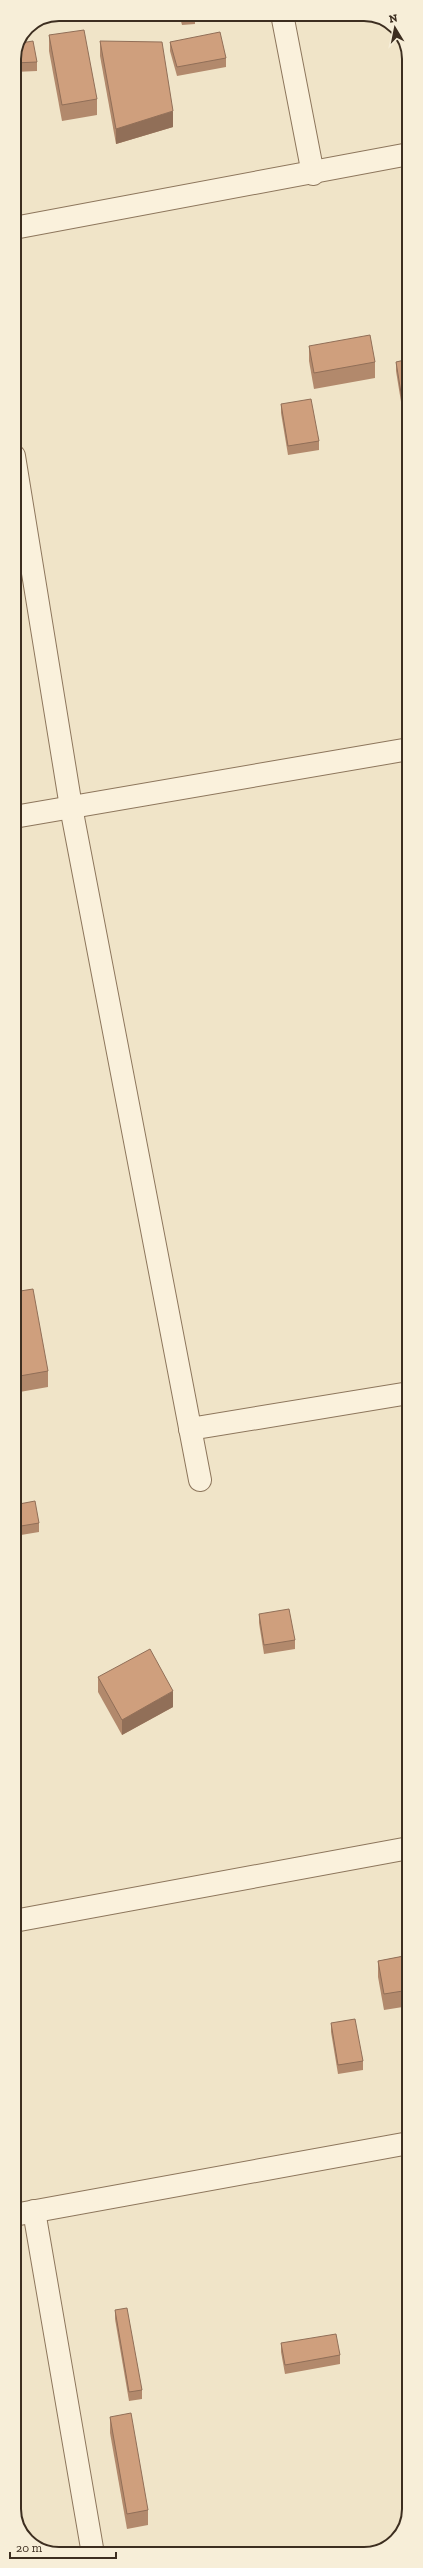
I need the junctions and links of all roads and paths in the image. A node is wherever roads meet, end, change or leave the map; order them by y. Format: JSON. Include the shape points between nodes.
{"nodes":[{"id":1,"x":283,"y":21,"type":"edge"},
{"id":2,"x":402,"y":155,"type":"edge"},
{"id":3,"x":312,"y":174,"type":"junction"},
{"id":4,"x":21,"y":227,"type":"edge"},
{"id":5,"x":21,"y":499,"type":"edge"},
{"id":6,"x":402,"y":750,"type":"edge"},
{"id":7,"x":71,"y":808,"type":"junction"},
{"id":8,"x":21,"y":816,"type":"edge"},
{"id":9,"x":402,"y":1394,"type":"edge"},
{"id":10,"x":190,"y":1428,"type":"junction"},
{"id":11,"x":200,"y":1480,"type":"dead end"},
{"id":12,"x":402,"y":1849,"type":"edge"},
{"id":13,"x":21,"y":1920,"type":"edge"},
{"id":14,"x":402,"y":2144,"type":"edge"},
{"id":15,"x":24,"y":2213,"type":"edge"},
{"id":16,"x":93,"y":2547,"type":"edge"}],
"edges":[{"from":1,"to":3,"type":"street"},
{"from":2,"to":3,"type":"street"},
{"from":3,"to":4,"type":"street"},
{"from":5,"to":7,"type":"street"},
{"from":6,"to":7,"type":"street"},
{"from":7,"to":8,"type":"street"},
{"from":7,"to":10,"type":"street"},
{"from":9,"to":10,"type":"street"},
{"from":10,"to":11,"type":"street"},
{"from":12,"to":13,"type":"street"},
{"from":14,"to":15,"type":"street"},
{"from":15,"to":16,"type":"street"}]}
